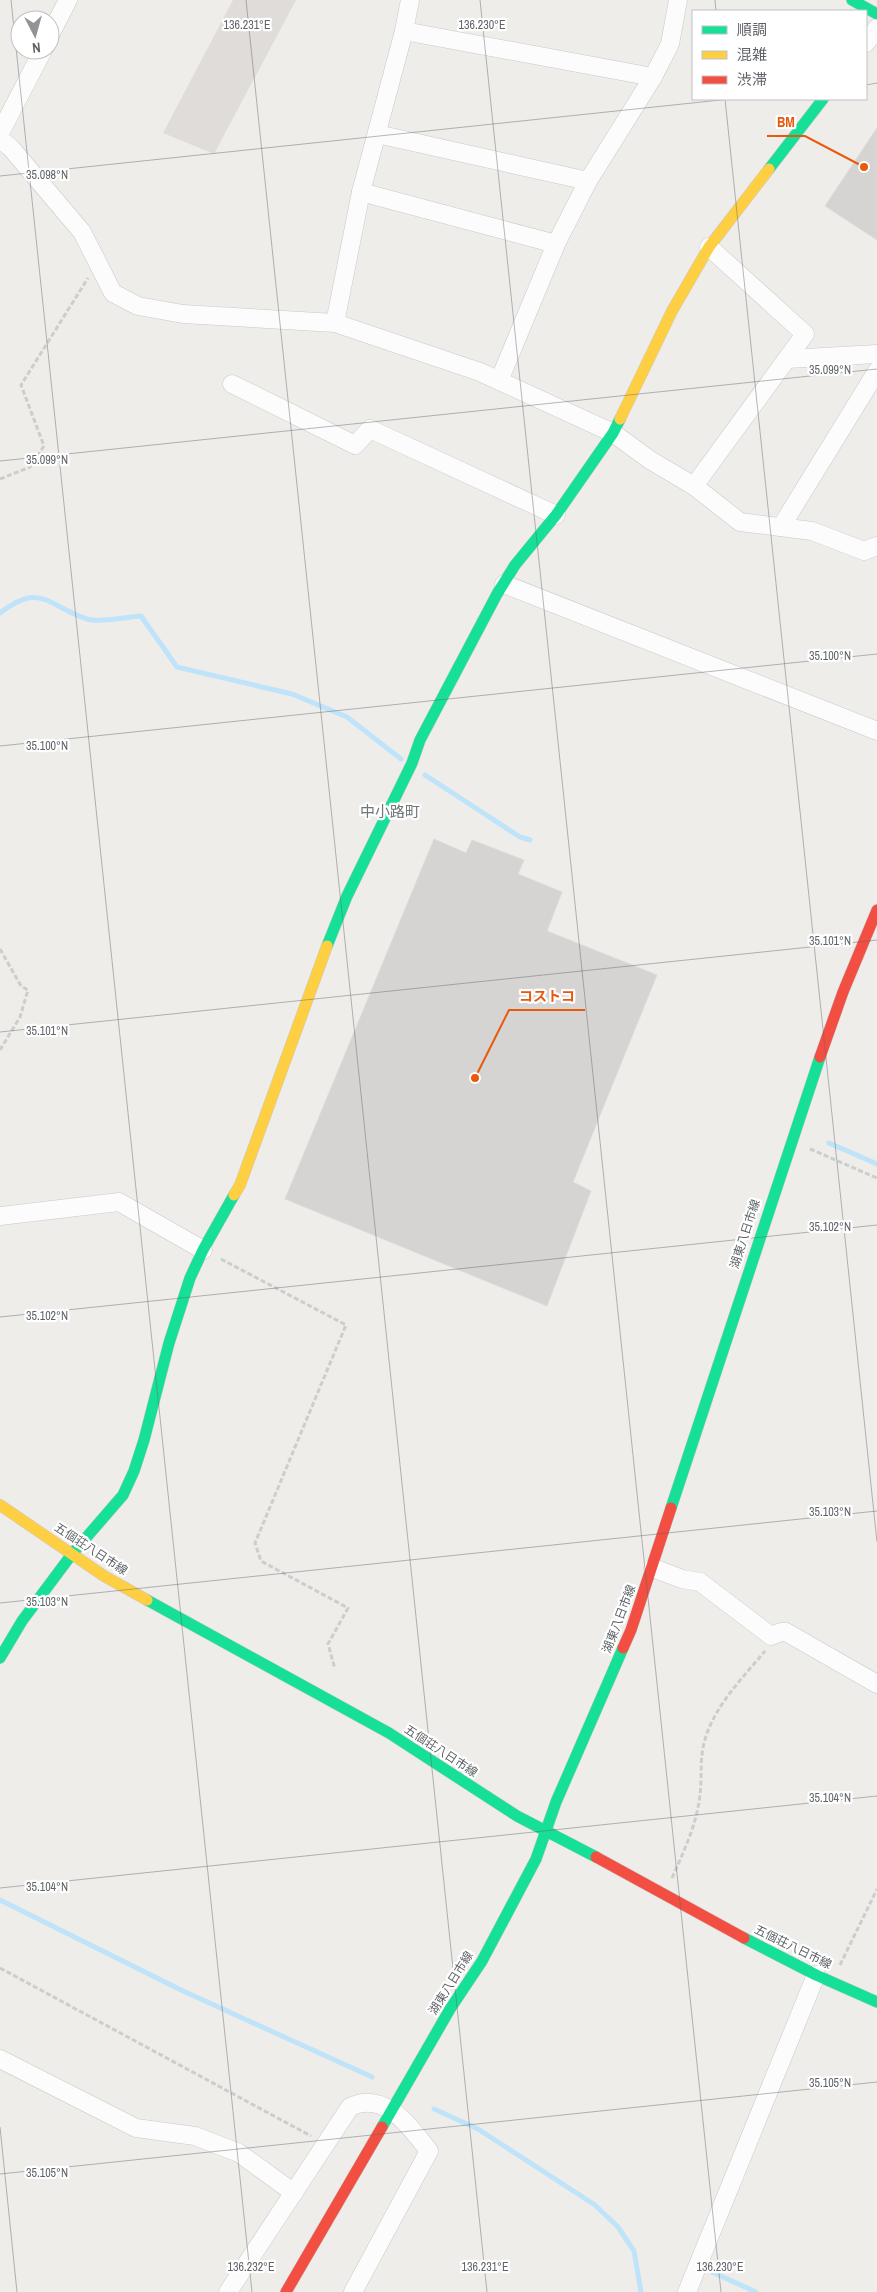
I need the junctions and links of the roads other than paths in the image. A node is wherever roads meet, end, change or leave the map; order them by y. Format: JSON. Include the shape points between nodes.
{"nodes":[{"id":1,"x":68,"y":0,"type":"edge"},
{"id":2,"x":410,"y":0,"type":"edge"},
{"id":3,"x":678,"y":0,"type":"edge"},
{"id":4,"x":852,"y":0,"type":"edge"},
{"id":5,"x":877,"y":14,"type":"edge"},
{"id":6,"x":60,"y":16,"type":"edge"},
{"id":7,"x":877,"y":28,"type":"edge"},
{"id":8,"x":404,"y":31,"type":"junction"},
{"id":9,"x":867,"y":42,"type":"edge"},
{"id":10,"x":37,"y":60,"type":"edge"},
{"id":11,"x":653,"y":78,"type":"junction"},
{"id":12,"x":822,"y":100,"type":"edge"},
{"id":13,"x":0,"y":132,"type":"edge"},
{"id":14,"x":377,"y":134,"type":"junction"},
{"id":15,"x":0,"y":139,"type":"edge"},
{"id":16,"x":588,"y":181,"type":"junction"},
{"id":17,"x":361,"y":192,"type":"junction"},
{"id":18,"x":556,"y":244,"type":"junction"},
{"id":19,"x":710,"y":247,"type":"junction"},
{"id":20,"x":335,"y":323,"type":"junction"},
{"id":21,"x":877,"y":354,"type":"edge"},
{"id":22,"x":787,"y":359,"type":"junction"},
{"id":23,"x":877,"y":371,"type":"edge"},
{"id":24,"x":499,"y":381,"type":"junction"},
{"id":25,"x":232,"y":384,"type":"dead end"},
{"id":26,"x":613,"y":433,"type":"junction"},
{"id":27,"x":694,"y":486,"type":"junction"},
{"id":28,"x":556,"y":515,"type":"junction"},
{"id":29,"x":781,"y":527,"type":"junction"},
{"id":30,"x":877,"y":546,"type":"edge"},
{"id":31,"x":504,"y":584,"type":"junction"},
{"id":32,"x":877,"y":731,"type":"edge"},
{"id":33,"x":877,"y":910,"type":"edge"},
{"id":34,"x":0,"y":1216,"type":"edge"},
{"id":35,"x":210,"y":1253,"type":"junction"},
{"id":36,"x":0,"y":1505,"type":"edge"},
{"id":37,"x":72,"y":1554,"type":"junction"},
{"id":38,"x":653,"y":1568,"type":"junction"},
{"id":39,"x":0,"y":1658,"type":"edge"},
{"id":40,"x":877,"y":1684,"type":"edge"},
{"id":41,"x":546,"y":1830,"type":"junction"},
{"id":42,"x":824,"y":1978,"type":"junction"},
{"id":43,"x":877,"y":2002,"type":"edge"},
{"id":44,"x":0,"y":2059,"type":"edge"},
{"id":45,"x":393,"y":2110,"type":"junction"},
{"id":46,"x":294,"y":2192,"type":"junction"},
{"id":47,"x":228,"y":2292,"type":"edge"},
{"id":48,"x":286,"y":2292,"type":"edge"},
{"id":49,"x":353,"y":2292,"type":"edge"},
{"id":50,"x":687,"y":2292,"type":"edge"}],
"edges":[{"from":1,"to":6,"type":"street"},
{"from":2,"to":8,"type":"street"},
{"from":3,"to":11,"type":"street","via":[[670,44]]},
{"from":4,"to":5,"type":"main road"},
{"from":7,"to":9,"type":"street"},
{"from":8,"to":11,"type":"street"},
{"from":8,"to":14,"type":"street"},
{"from":10,"to":13,"type":"street"},
{"from":11,"to":16,"type":"street"},
{"from":12,"to":19,"type":"main road"},
{"from":14,"to":16,"type":"street"},
{"from":14,"to":17,"type":"street"},
{"from":15,"to":20,"type":"street","via":[[82,232],[113,293],[138,306],[183,314]]},
{"from":16,"to":18,"type":"street"},
{"from":17,"to":18,"type":"street"},
{"from":17,"to":20,"type":"street"},
{"from":18,"to":24,"type":"street"},
{"from":19,"to":22,"type":"street","via":[[805,334]]},
{"from":19,"to":26,"type":"main road","via":[[672,311]]},
{"from":20,"to":24,"type":"street"},
{"from":21,"to":22,"type":"street"},
{"from":22,"to":27,"type":"street"},
{"from":23,"to":29,"type":"street"},
{"from":24,"to":26,"type":"street"},
{"from":25,"to":28,"type":"street","via":[[355,445],[370,429]]},
{"from":26,"to":27,"type":"street"},
{"from":26,"to":28,"type":"main road"},
{"from":27,"to":29,"type":"street","via":[[740,522]]},
{"from":28,"to":31,"type":"main road","via":[[515,565]]},
{"from":29,"to":30,"type":"street","via":[[812,531],[864,552]]},
{"from":31,"to":32,"type":"street"},
{"from":31,"to":35,"type":"main road","via":[[420,740],[347,896],[240,1184]]},
{"from":33,"to":38,"type":"main road","name":"湖東八日市線","via":[[843,992],[791,1141]]},
{"from":34,"to":35,"type":"street","via":[[119,1202]]},
{"from":35,"to":37,"type":"main road","via":[[180,1308],[134,1471],[123,1495]]},
{"from":36,"to":37,"type":"main road","name":"五個荘八日市線"},
{"from":37,"to":39,"type":"main road","via":[[22,1621]]},
{"from":37,"to":41,"type":"main road","name":"五個荘八日市線","via":[[163,1610],[389,1733],[517,1816]]},
{"from":38,"to":40,"type":"street","via":[[700,1582],[770,1636],[781,1632]]},
{"from":38,"to":41,"type":"main road","name":"湖東八日市線","via":[[631,1630]]},
{"from":41,"to":42,"type":"main road","name":"五個荘八日市線","via":[[699,1915]]},
{"from":41,"to":45,"type":"main road","name":"湖東八日市線","via":[[536,1859],[482,1961],[450,2009]]},
{"from":42,"to":43,"type":"main road","name":"五個荘八日市線"},
{"from":42,"to":50,"type":"street"},
{"from":44,"to":46,"type":"street","via":[[136,2128],[194,2136],[238,2153]]},
{"from":45,"to":46,"type":"street","via":[[360,2102],[350,2107]]},
{"from":45,"to":48,"type":"main road","name":"湖東八日市線"},
{"from":45,"to":49,"type":"street","via":[[429,2151]]},
{"from":46,"to":47,"type":"street"}]}
